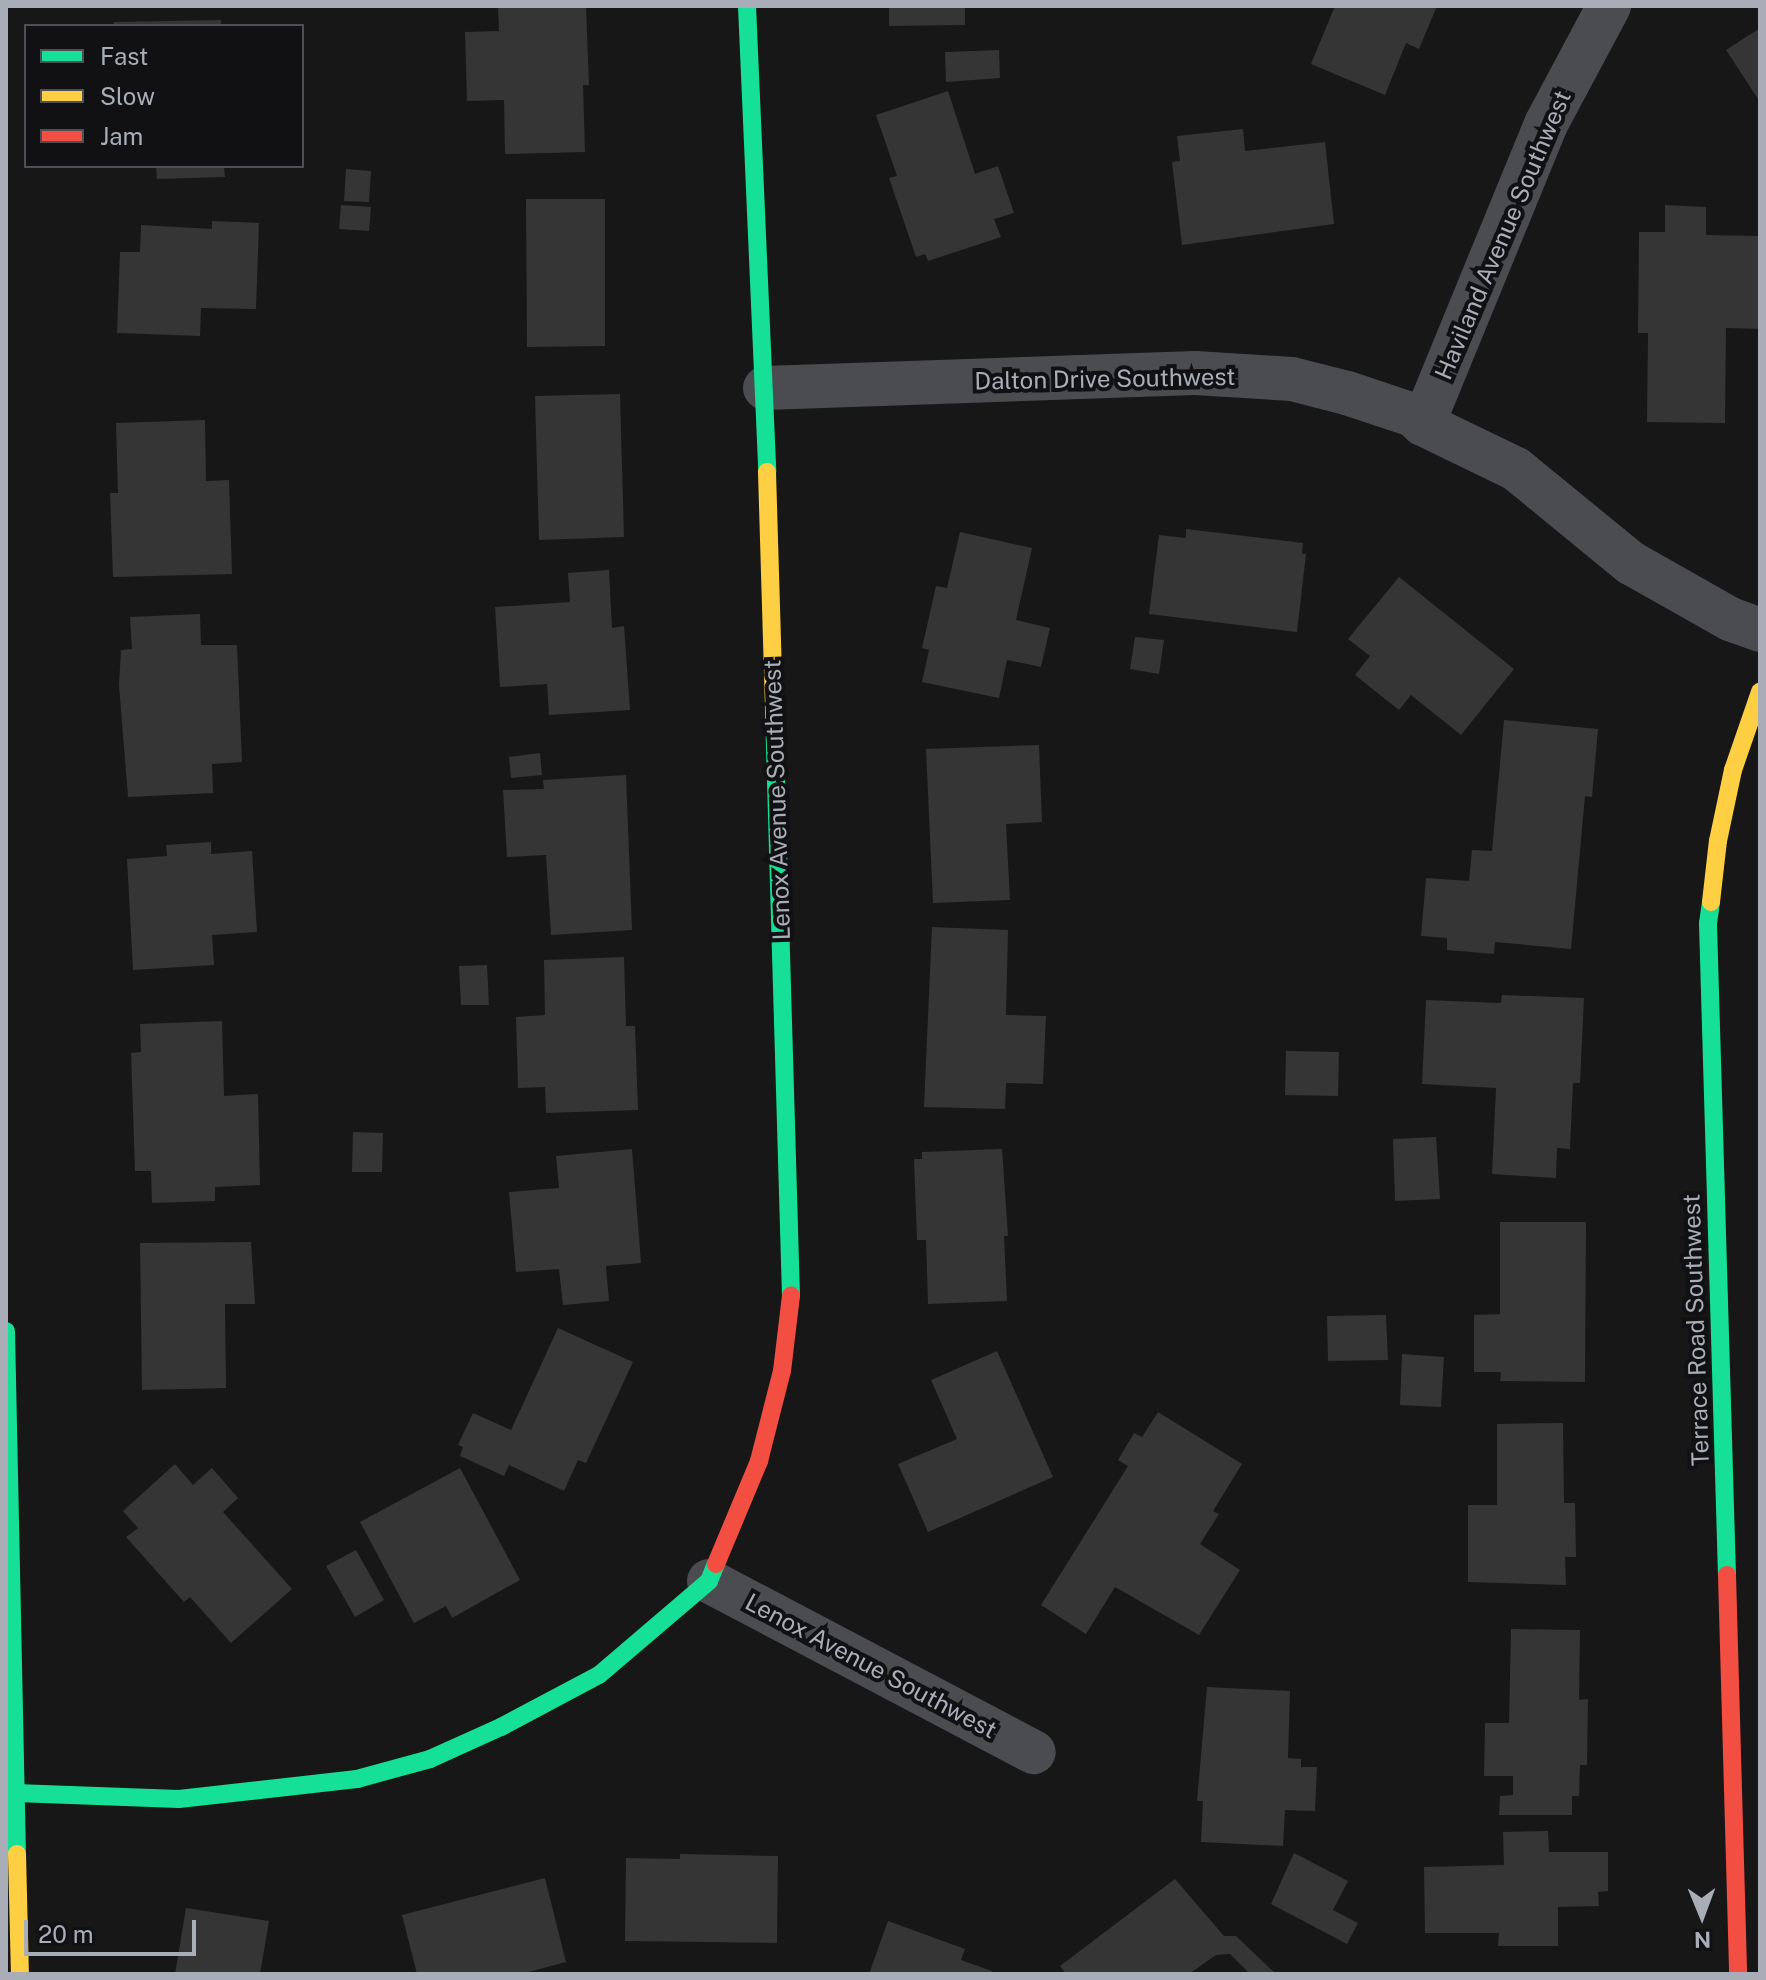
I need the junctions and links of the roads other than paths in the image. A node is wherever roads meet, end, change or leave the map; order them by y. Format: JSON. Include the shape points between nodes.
{"nodes":[{"id":1,"x":747,"y":6,"type":"edge"},
{"id":2,"x":1609,"y":6,"type":"edge"},
{"id":3,"x":765,"y":388,"type":"junction"},
{"id":4,"x":1423,"y":424,"type":"junction"},
{"id":5,"x":1760,"y":630,"type":"edge"},
{"id":6,"x":1760,"y":692,"type":"edge"},
{"id":7,"x":6,"y":1331,"type":"edge"},
{"id":8,"x":709,"y":1581,"type":"junction"},
{"id":9,"x":1034,"y":1752,"type":"dead end"},
{"id":10,"x":16,"y":1793,"type":"junction"},
{"id":11,"x":20,"y":1974,"type":"edge"},
{"id":12,"x":1738,"y":1974,"type":"edge"}],
"edges":[{"from":1,"to":3,"type":"street","name":"Lenox Avenue Southwest"},
{"from":2,"to":4,"type":"street","name":"Haviland Avenue Southwest","via":[[1546,124]]},
{"from":3,"to":4,"type":"street","name":"Dalton Drive Southwest","via":[[1195,373],[1292,379],[1413,415]]},
{"from":3,"to":8,"type":"street","name":"Lenox Avenue Southwest","via":[[791,1292],[782,1371],[759,1461]]},
{"from":4,"to":5,"type":"street","name":"Dalton Drive Southwest","via":[[1516,469],[1631,563],[1730,619]]},
{"from":6,"to":12,"type":"street","name":"Terrace Road Southwest","via":[[1733,770],[1708,924]]},
{"from":7,"to":10,"type":"street"},
{"from":8,"to":9,"type":"street","name":"Lenox Avenue Southwest"},
{"from":8,"to":10,"type":"street","name":"Lenox Avenue Southwest","via":[[599,1675],[430,1759],[357,1779],[179,1799]]},
{"from":10,"to":11,"type":"street"}]}
